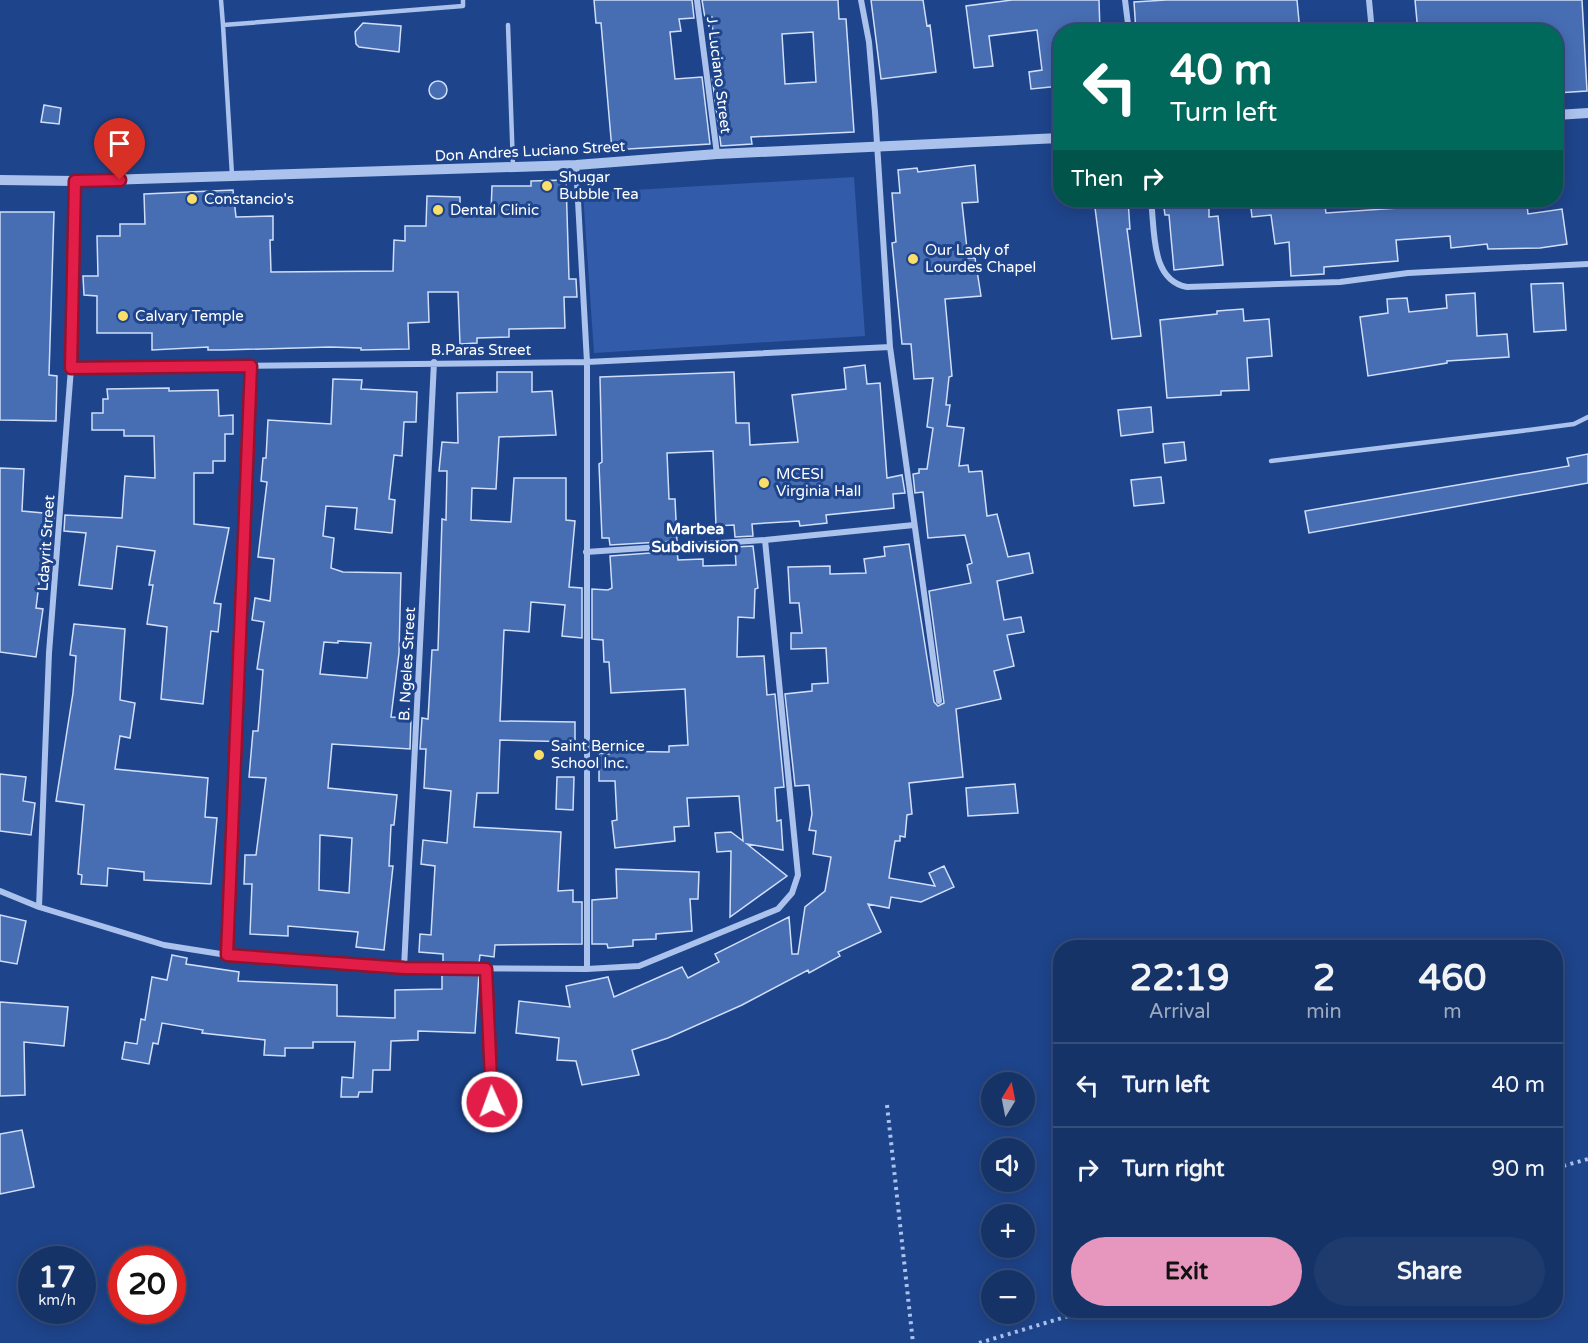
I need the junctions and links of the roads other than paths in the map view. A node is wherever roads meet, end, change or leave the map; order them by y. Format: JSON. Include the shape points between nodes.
{"nodes":[{"id":1,"x":221,"y":0,"type":"edge"},
{"id":2,"x":462,"y":0,"type":"edge"},
{"id":3,"x":698,"y":0,"type":"edge"},
{"id":4,"x":861,"y":0,"type":"edge"},
{"id":5,"x":1125,"y":0,"type":"edge"},
{"id":6,"x":1369,"y":0,"type":"edge"},
{"id":7,"x":1128,"y":24,"type":"edge"},
{"id":8,"x":1371,"y":24,"type":"edge"},
{"id":9,"x":223,"y":25,"type":"junction"},
{"id":10,"x":508,"y":25,"type":"dead end"},
{"id":11,"x":1588,"y":113,"type":"edge"},
{"id":12,"x":1563,"y":115,"type":"edge"},
{"id":13,"x":1053,"y":138,"type":"edge"},
{"id":14,"x":875,"y":146,"type":"junction"},
{"id":15,"x":717,"y":154,"type":"junction"},
{"id":16,"x":576,"y":165,"type":"junction"},
{"id":17,"x":513,"y":168,"type":"junction"},
{"id":18,"x":232,"y":177,"type":"junction"},
{"id":19,"x":0,"y":180,"type":"edge"},
{"id":20,"x":75,"y":181,"type":"junction"},
{"id":21,"x":1152,"y":207,"type":"edge"},
{"id":22,"x":1588,"y":264,"type":"edge"},
{"id":23,"x":890,"y":347,"type":"junction"},
{"id":24,"x":434,"y":362,"type":"junction"},
{"id":25,"x":587,"y":362,"type":"junction"},
{"id":26,"x":251,"y":366,"type":"junction"},
{"id":27,"x":71,"y":368,"type":"junction"},
{"id":28,"x":1588,"y":417,"type":"edge"},
{"id":29,"x":1271,"y":461,"type":"dead end"},
{"id":30,"x":914,"y":525,"type":"junction"},
{"id":31,"x":765,"y":540,"type":"junction"},
{"id":32,"x":586,"y":552,"type":"junction"},
{"id":33,"x":939,"y":701,"type":"dead end"},
{"id":34,"x":0,"y":891,"type":"edge"},
{"id":35,"x":39,"y":907,"type":"junction"},
{"id":36,"x":227,"y":955,"type":"junction"},
{"id":37,"x":404,"y":968,"type":"junction"},
{"id":38,"x":486,"y":969,"type":"junction"},
{"id":39,"x":587,"y":969,"type":"junction"},
{"id":40,"x":493,"y":1124,"type":"dead end"}],
"edges":[{"from":1,"to":9,"type":"lane"},
{"from":2,"to":9,"type":"lane","via":[[463,6]]},
{"from":3,"to":15,"type":"street","name":"J. Luciano Street"},
{"from":4,"to":14,"type":"street","via":[[869,42]]},
{"from":5,"to":7,"type":"street"},
{"from":6,"to":8,"type":"street"},
{"from":9,"to":18,"type":"lane"},
{"from":10,"to":17,"type":"lane"},
{"from":11,"to":12,"type":"street"},
{"from":13,"to":14,"type":"street","name":"Don Andres Luciano Street"},
{"from":14,"to":15,"type":"street","name":"Don Andres Luciano Street"},
{"from":14,"to":23,"type":"street"},
{"from":15,"to":16,"type":"street","name":"Don Andres Luciano Street"},
{"from":16,"to":17,"type":"street","name":"Don Andres Luciano Street"},
{"from":16,"to":25,"type":"street"},
{"from":17,"to":18,"type":"street","name":"Don Andres Luciano Street"},
{"from":18,"to":20,"type":"street","name":"Don Andres Luciano Street"},
{"from":19,"to":20,"type":"street","name":"Don Andres Luciano Street"},
{"from":20,"to":27,"type":"street","name":"Ldayrit Street"},
{"from":21,"to":22,"type":"street","via":[[1160,266],[1175,285],[1187,287],[1340,282],[1408,273]]},
{"from":23,"to":25,"type":"street","name":"B.Paras Street"},
{"from":23,"to":30,"type":"street"},
{"from":24,"to":25,"type":"street","name":"B.Paras Street"},
{"from":24,"to":26,"type":"street","name":"B.Paras Street"},
{"from":24,"to":37,"type":"street","name":"B. Ngeles Street"},
{"from":25,"to":32,"type":"street"},
{"from":26,"to":27,"type":"street","name":"B.Paras Street"},
{"from":26,"to":36,"type":"street"},
{"from":27,"to":35,"type":"street","name":"Ldayrit Street","via":[[49,653]]},
{"from":28,"to":29,"type":"lane","via":[[1574,424]]},
{"from":30,"to":31,"type":"street"},
{"from":30,"to":33,"type":"street"},
{"from":31,"to":32,"type":"street"},
{"from":31,"to":39,"type":"street","via":[[798,875],[792,893],[778,909],[639,966]]},
{"from":32,"to":39,"type":"street"},
{"from":34,"to":35,"type":"street"},
{"from":35,"to":36,"type":"street","via":[[164,945]]},
{"from":36,"to":37,"type":"street"},
{"from":37,"to":38,"type":"street"},
{"from":38,"to":39,"type":"street"},
{"from":38,"to":40,"type":"lane"}]}
